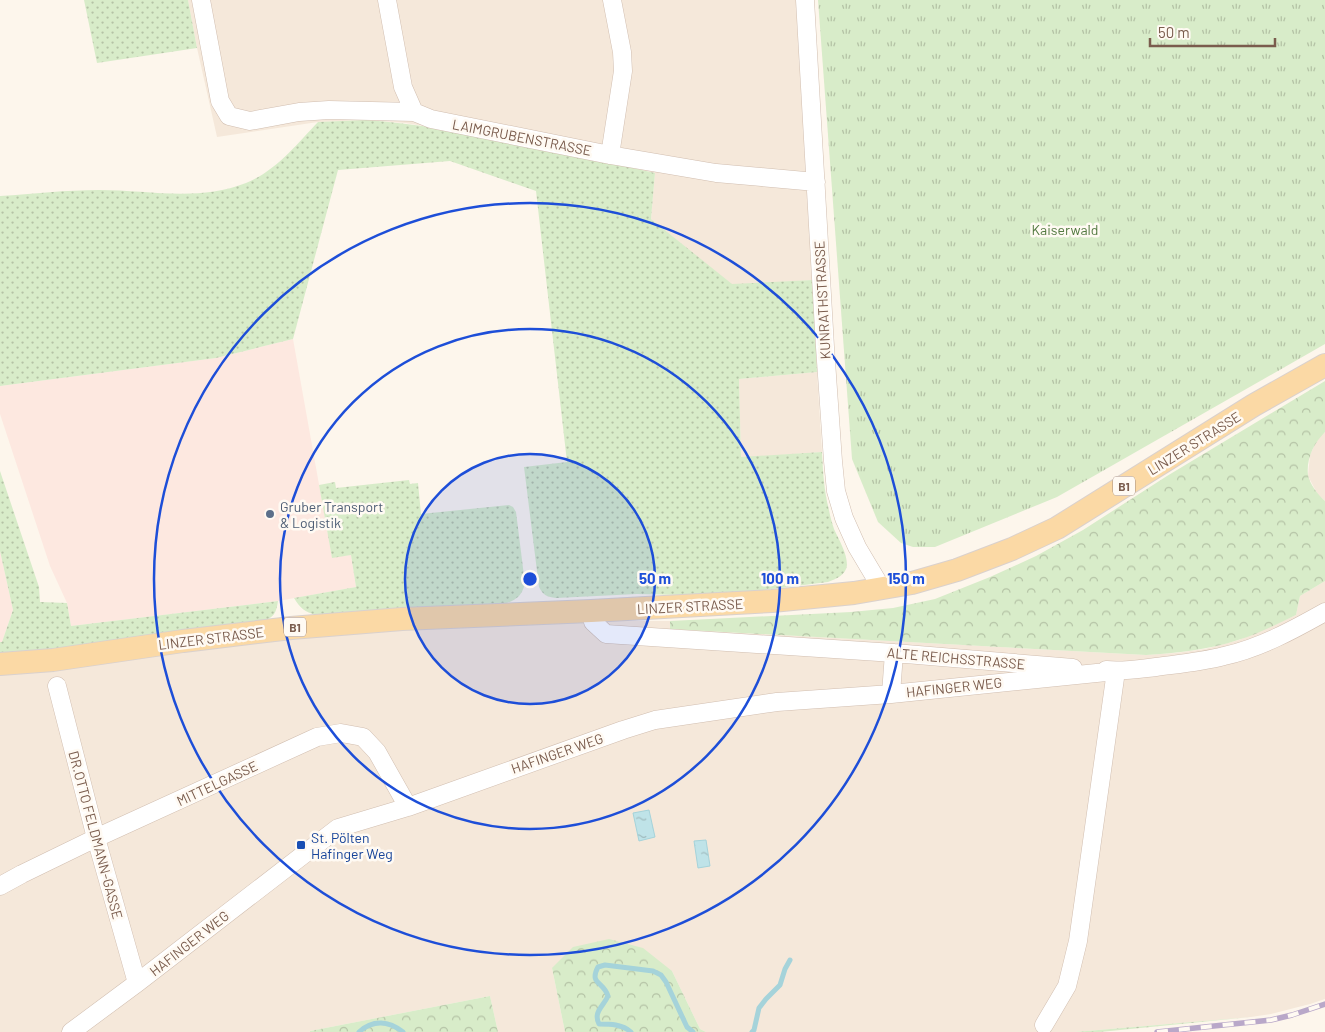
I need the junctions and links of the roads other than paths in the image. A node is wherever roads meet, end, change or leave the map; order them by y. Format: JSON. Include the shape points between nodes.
{"nodes":[{"id":1,"x":201,"y":0,"type":"edge"},
{"id":2,"x":387,"y":0,"type":"edge"},
{"id":3,"x":612,"y":0,"type":"edge"},
{"id":4,"x":805,"y":0,"type":"edge"},
{"id":5,"x":414,"y":112,"type":"junction"},
{"id":6,"x":610,"y":155,"type":"junction"},
{"id":7,"x":816,"y":182,"type":"junction"},
{"id":8,"x":1325,"y":365,"type":"edge"},
{"id":9,"x":882,"y":589,"type":"junction"},
{"id":10,"x":591,"y":611,"type":"junction"},
{"id":11,"x":1325,"y":612,"type":"edge"},
{"id":12,"x":894,"y":653,"type":"junction"},
{"id":13,"x":0,"y":664,"type":"edge"},
{"id":14,"x":1116,"y":671,"type":"junction"},
{"id":15,"x":57,"y":686,"type":"dead end"},
{"id":16,"x":891,"y":694,"type":"junction"},
{"id":17,"x":408,"y":807,"type":"junction"},
{"id":18,"x":96,"y":838,"type":"junction"},
{"id":19,"x":0,"y":886,"type":"edge"},
{"id":20,"x":138,"y":983,"type":"junction"},
{"id":21,"x":1044,"y":1025,"type":"dead end"},
{"id":22,"x":71,"y":1032,"type":"edge"}],
"edges":[{"from":1,"to":5,"type":"street","name":"LAIMGRUBENSTRASSE","via":[[220,100],[229,116],[250,121],[329,110]]},
{"from":2,"to":5,"type":"street","via":[[403,87]]},
{"from":3,"to":6,"type":"street","via":[[623,71]]},
{"from":4,"to":7,"type":"street","name":"KUNRATHSTRASSE"},
{"from":5,"to":6,"type":"street","name":"LAIMGRUBENSTRASSE","via":[[431,119]]},
{"from":6,"to":7,"type":"street","name":"LAIMGRUBENSTRASSE","via":[[716,173]]},
{"from":7,"to":9,"type":"street","name":"KUNRATHSTRASSE","via":[[836,491],[847,525]]},
{"from":8,"to":9,"type":"main road","name":"LINZER STRASSE","number":"B1","via":[[1254,405],[1057,528],[957,570],[912,584]]},
{"from":9,"to":10,"type":"main road","name":"LINZER STRASSE","number":"B1","via":[[772,601]]},
{"from":10,"to":12,"type":"street","name":"ALTE REICHSSTRASSE","via":[[593,622],[606,634]]},
{"from":10,"to":13,"type":"main road","name":"LINZER STRASSE","number":"B1","via":[[402,619],[290,628],[53,660]]},
{"from":11,"to":14,"type":"street","name":"ALTE REICHSSTRASSE","via":[[1264,643],[1224,656]]},
{"from":12,"to":14,"type":"street","name":"ALTE REICHSSTRASSE"},
{"from":12,"to":16,"type":"street"},
{"from":14,"to":16,"type":"street","name":"HAFINGER WEG"},
{"from":14,"to":21,"type":"street","via":[[1078,941],[1067,986]]},
{"from":15,"to":18,"type":"street","name":"DR.OTTO FELDMANN-GASSE"},
{"from":16,"to":17,"type":"street","name":"HAFINGER WEG","via":[[777,702],[655,720]]},
{"from":17,"to":18,"type":"street","name":"MITTELGASSE","via":[[378,752],[363,737],[341,733],[317,737]]},
{"from":17,"to":20,"type":"street","name":"HAFINGER WEG","via":[[338,828]]},
{"from":18,"to":19,"type":"street","name":"MITTELGASSE"},
{"from":18,"to":20,"type":"street","name":"DR.OTTO FELDMANN-GASSE"},
{"from":20,"to":22,"type":"street","name":"HAFINGER WEG"}]}
